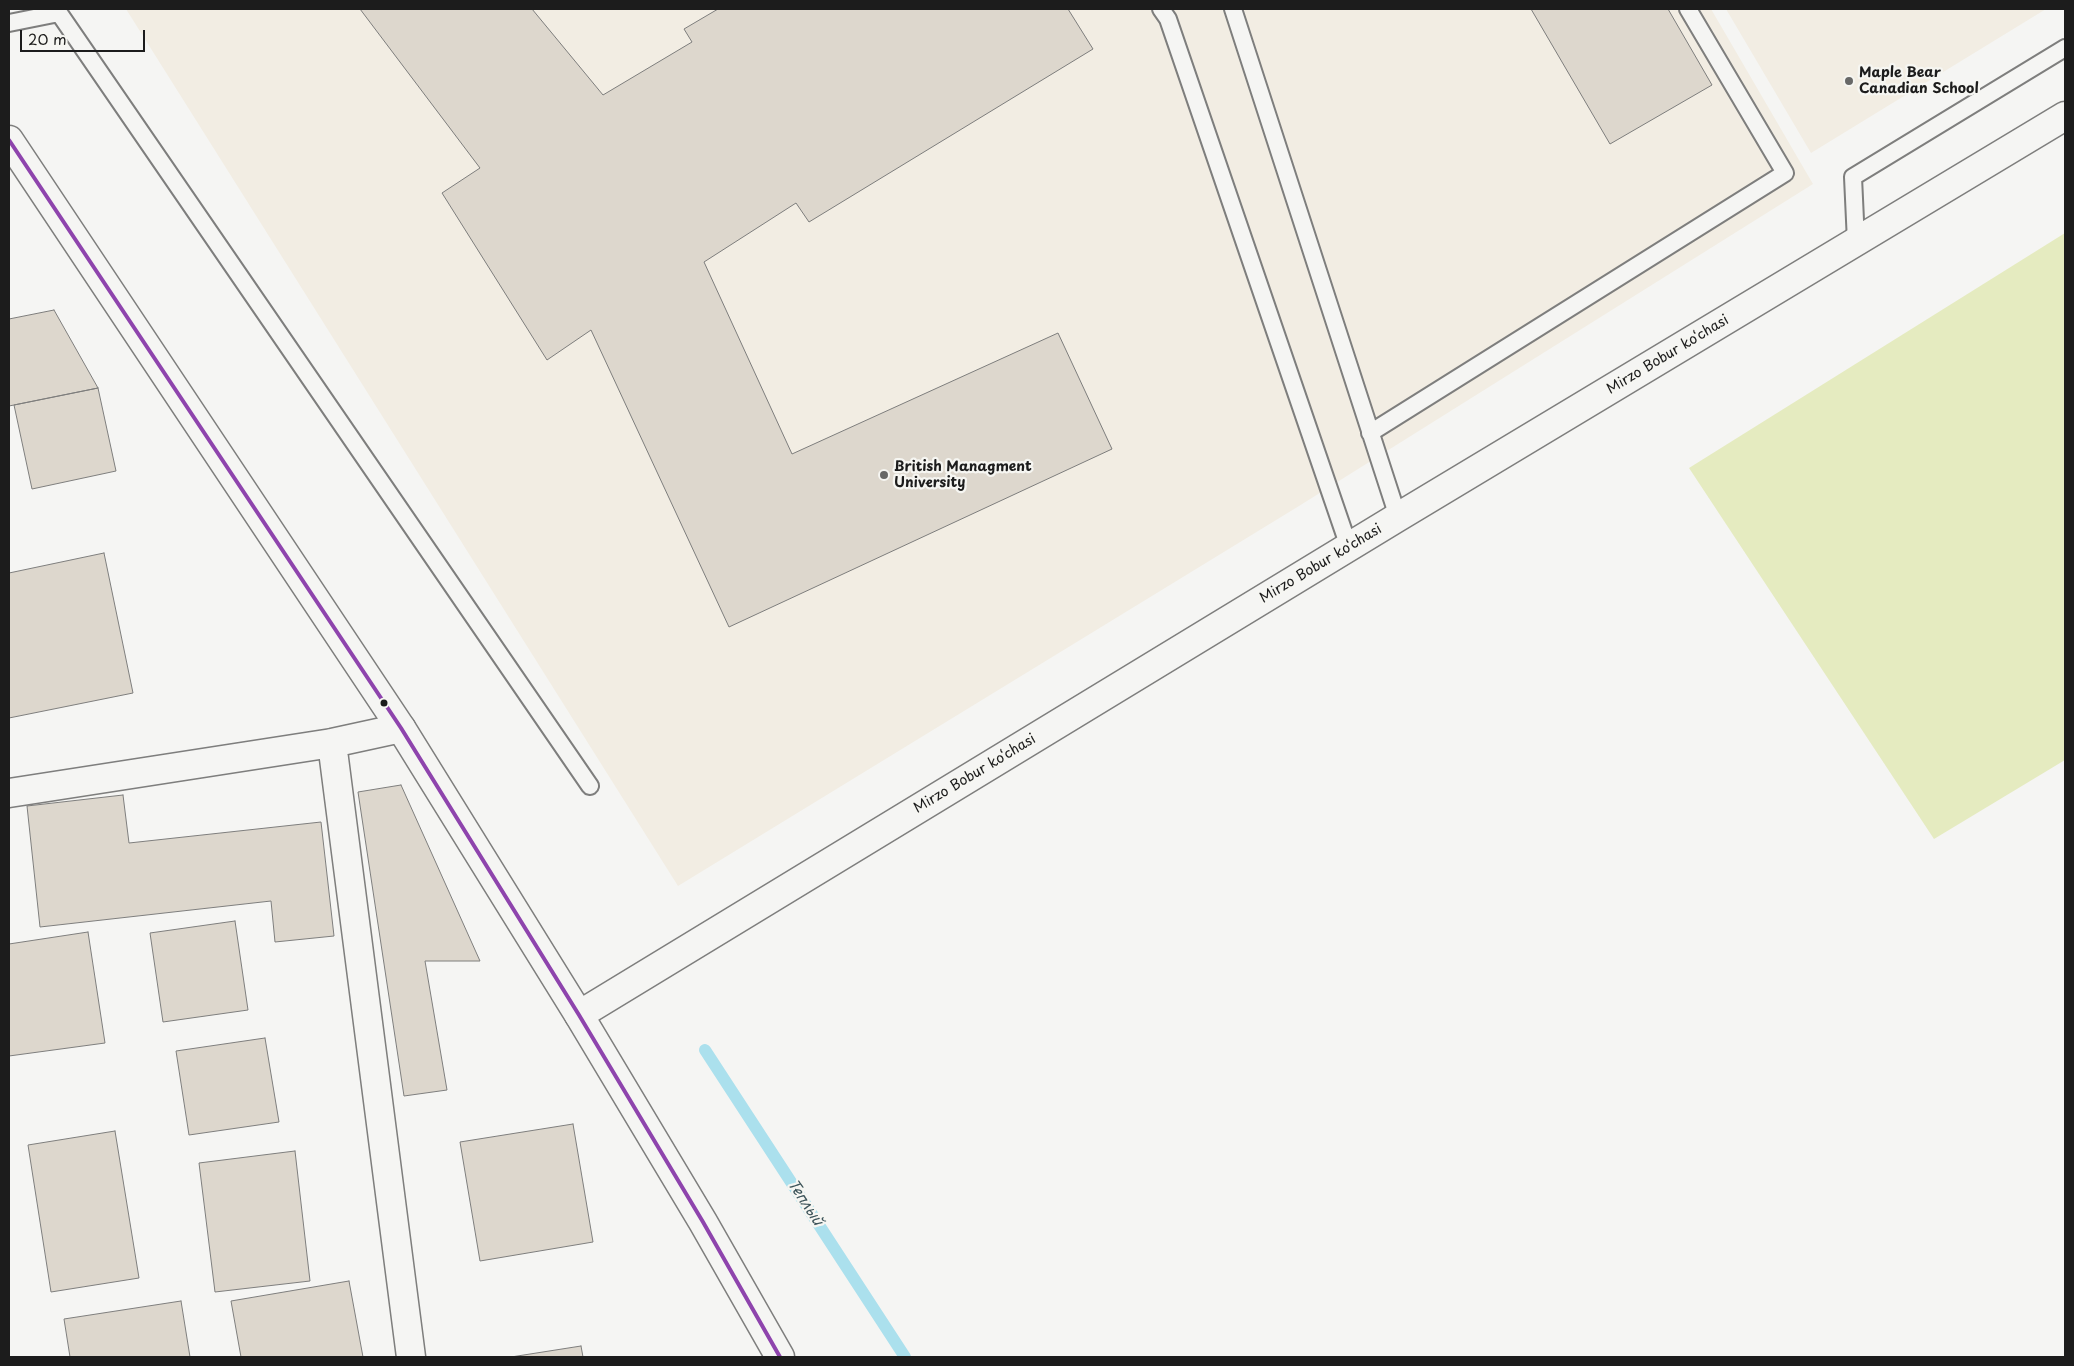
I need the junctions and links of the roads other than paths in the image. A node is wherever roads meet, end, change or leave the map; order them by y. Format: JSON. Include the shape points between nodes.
{"nodes":[{"id":1,"x":1161,"y":9,"type":"edge"},
{"id":2,"x":1233,"y":9,"type":"edge"},
{"id":3,"x":1688,"y":9,"type":"edge"},
{"id":4,"x":58,"y":11,"type":"edge"},
{"id":5,"x":9,"y":23,"type":"edge"},
{"id":6,"x":2065,"y":48,"type":"edge"},
{"id":7,"x":2065,"y":116,"type":"edge"},
{"id":8,"x":9,"y":140,"type":"edge"},
{"id":9,"x":1856,"y":242,"type":"junction"},
{"id":10,"x":1370,"y":432,"type":"junction"},
{"id":11,"x":1398,"y":517,"type":"junction"},
{"id":12,"x":1349,"y":547,"type":"junction"},
{"id":13,"x":400,"y":728,"type":"junction"},
{"id":14,"x":332,"y":743,"type":"junction"},
{"id":15,"x":590,"y":786,"type":"dead end"},
{"id":16,"x":9,"y":793,"type":"edge"},
{"id":17,"x":579,"y":1015,"type":"junction"},
{"id":18,"x":411,"y":1357,"type":"edge"},
{"id":19,"x":780,"y":1357,"type":"edge"}],
"edges":[{"from":1,"to":12,"type":"lane","via":[[1168,19]]},
{"from":2,"to":10,"type":"lane"},
{"from":3,"to":10,"type":"lane","via":[[1785,174]]},
{"from":4,"to":5,"type":"lane"},
{"from":4,"to":15,"type":"lane"},
{"from":6,"to":9,"type":"lane","via":[[1853,177]]},
{"from":7,"to":9,"type":"street","name":"Mirzo Bobur ko‘chasi"},
{"from":8,"to":13,"type":"street"},
{"from":9,"to":11,"type":"street","name":"Mirzo Bobur ko‘chasi"},
{"from":10,"to":11,"type":"lane"},
{"from":11,"to":12,"type":"street","name":"Mirzo Bobur ko‘chasi"},
{"from":12,"to":17,"type":"street","name":"Mirzo Bobur ko‘chasi"},
{"from":13,"to":14,"type":"street"},
{"from":13,"to":17,"type":"street"},
{"from":14,"to":16,"type":"street"},
{"from":14,"to":18,"type":"street"},
{"from":17,"to":19,"type":"street"}]}
